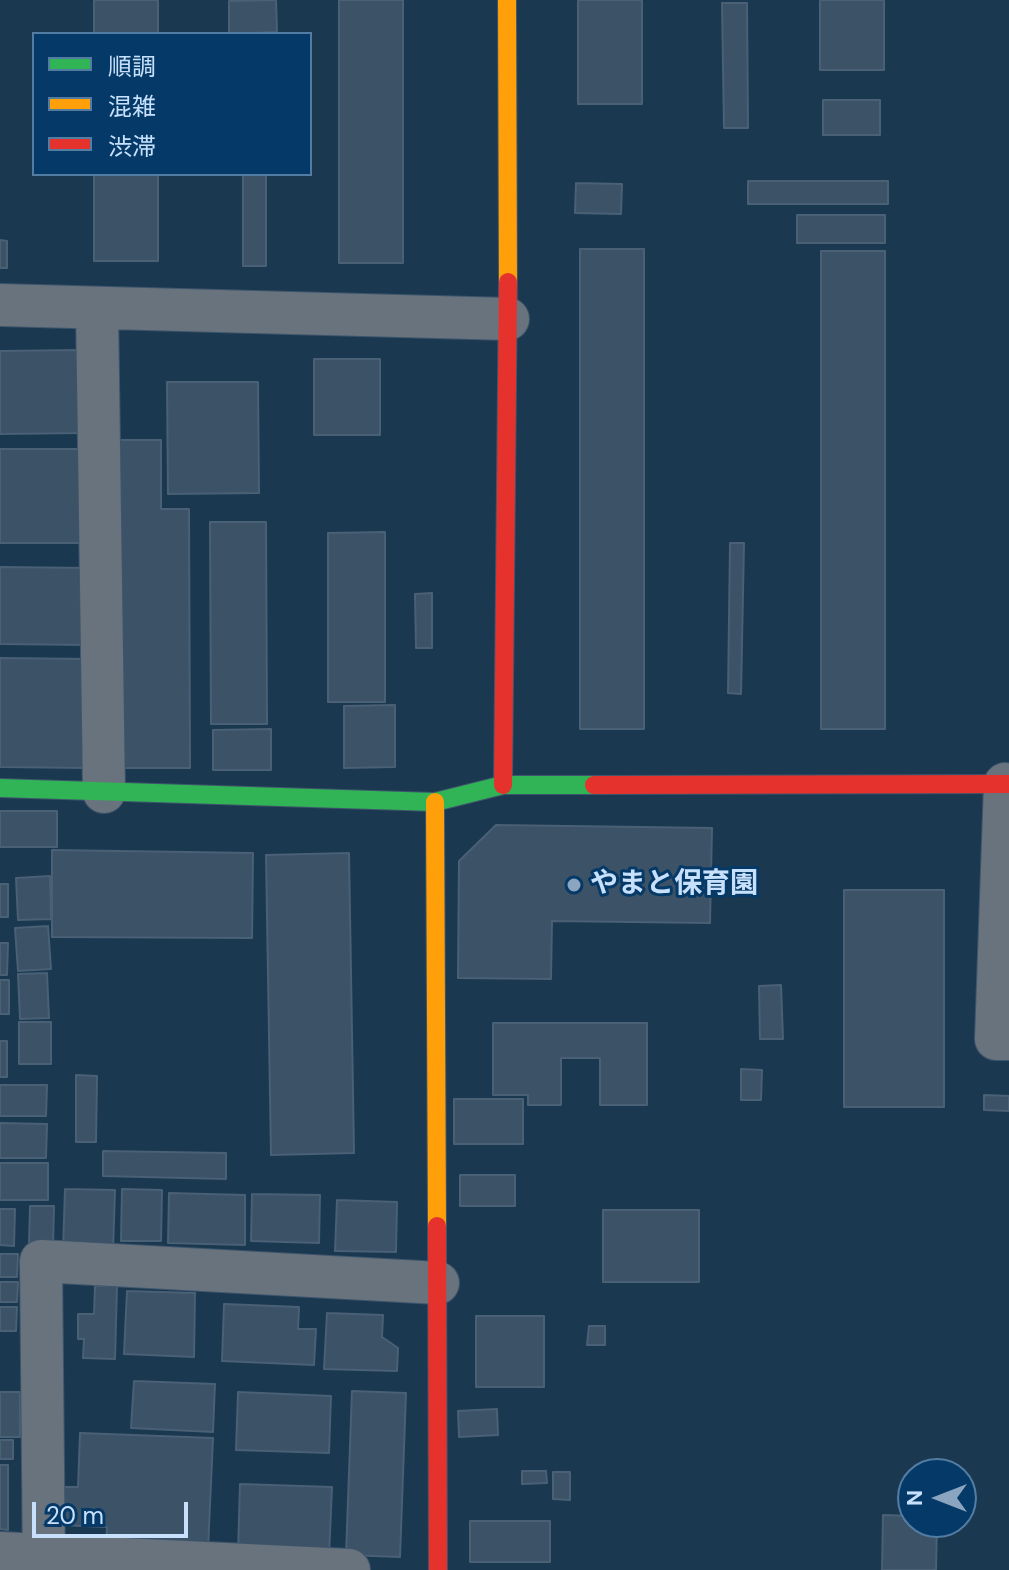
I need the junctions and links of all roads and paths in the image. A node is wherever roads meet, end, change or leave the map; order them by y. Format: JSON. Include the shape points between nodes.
{"nodes":[{"id":1,"x":507,"y":0,"type":"edge"},
{"id":2,"x":0,"y":305,"type":"edge"},
{"id":3,"x":97,"y":308,"type":"junction"},
{"id":4,"x":508,"y":319,"type":"junction"},
{"id":5,"x":1007,"y":784,"type":"edge"},
{"id":6,"x":503,"y":785,"type":"junction"},
{"id":7,"x":0,"y":788,"type":"edge"},
{"id":8,"x":104,"y":792,"type":"junction"},
{"id":9,"x":435,"y":802,"type":"junction"},
{"id":10,"x":1009,"y":1039,"type":"edge"},
{"id":11,"x":438,"y":1283,"type":"junction"},
{"id":12,"x":0,"y":1553,"type":"edge"},
{"id":13,"x":44,"y":1563,"type":"edge"},
{"id":14,"x":349,"y":1570,"type":"edge"},
{"id":15,"x":438,"y":1570,"type":"edge"}],
"edges":[{"from":1,"to":4,"type":"street"},
{"from":2,"to":3,"type":"street"},
{"from":3,"to":4,"type":"street"},
{"from":3,"to":8,"type":"street"},
{"from":4,"to":6,"type":"street"},
{"from":5,"to":6,"type":"street"},
{"from":5,"to":10,"type":"street","via":[[996,1039]]},
{"from":6,"to":9,"type":"street"},
{"from":7,"to":8,"type":"street"},
{"from":8,"to":9,"type":"street"},
{"from":9,"to":11,"type":"street"},
{"from":11,"to":13,"type":"street","via":[[41,1261]]},
{"from":11,"to":15,"type":"street"},
{"from":12,"to":13,"type":"street"},
{"from":13,"to":14,"type":"street"}]}
